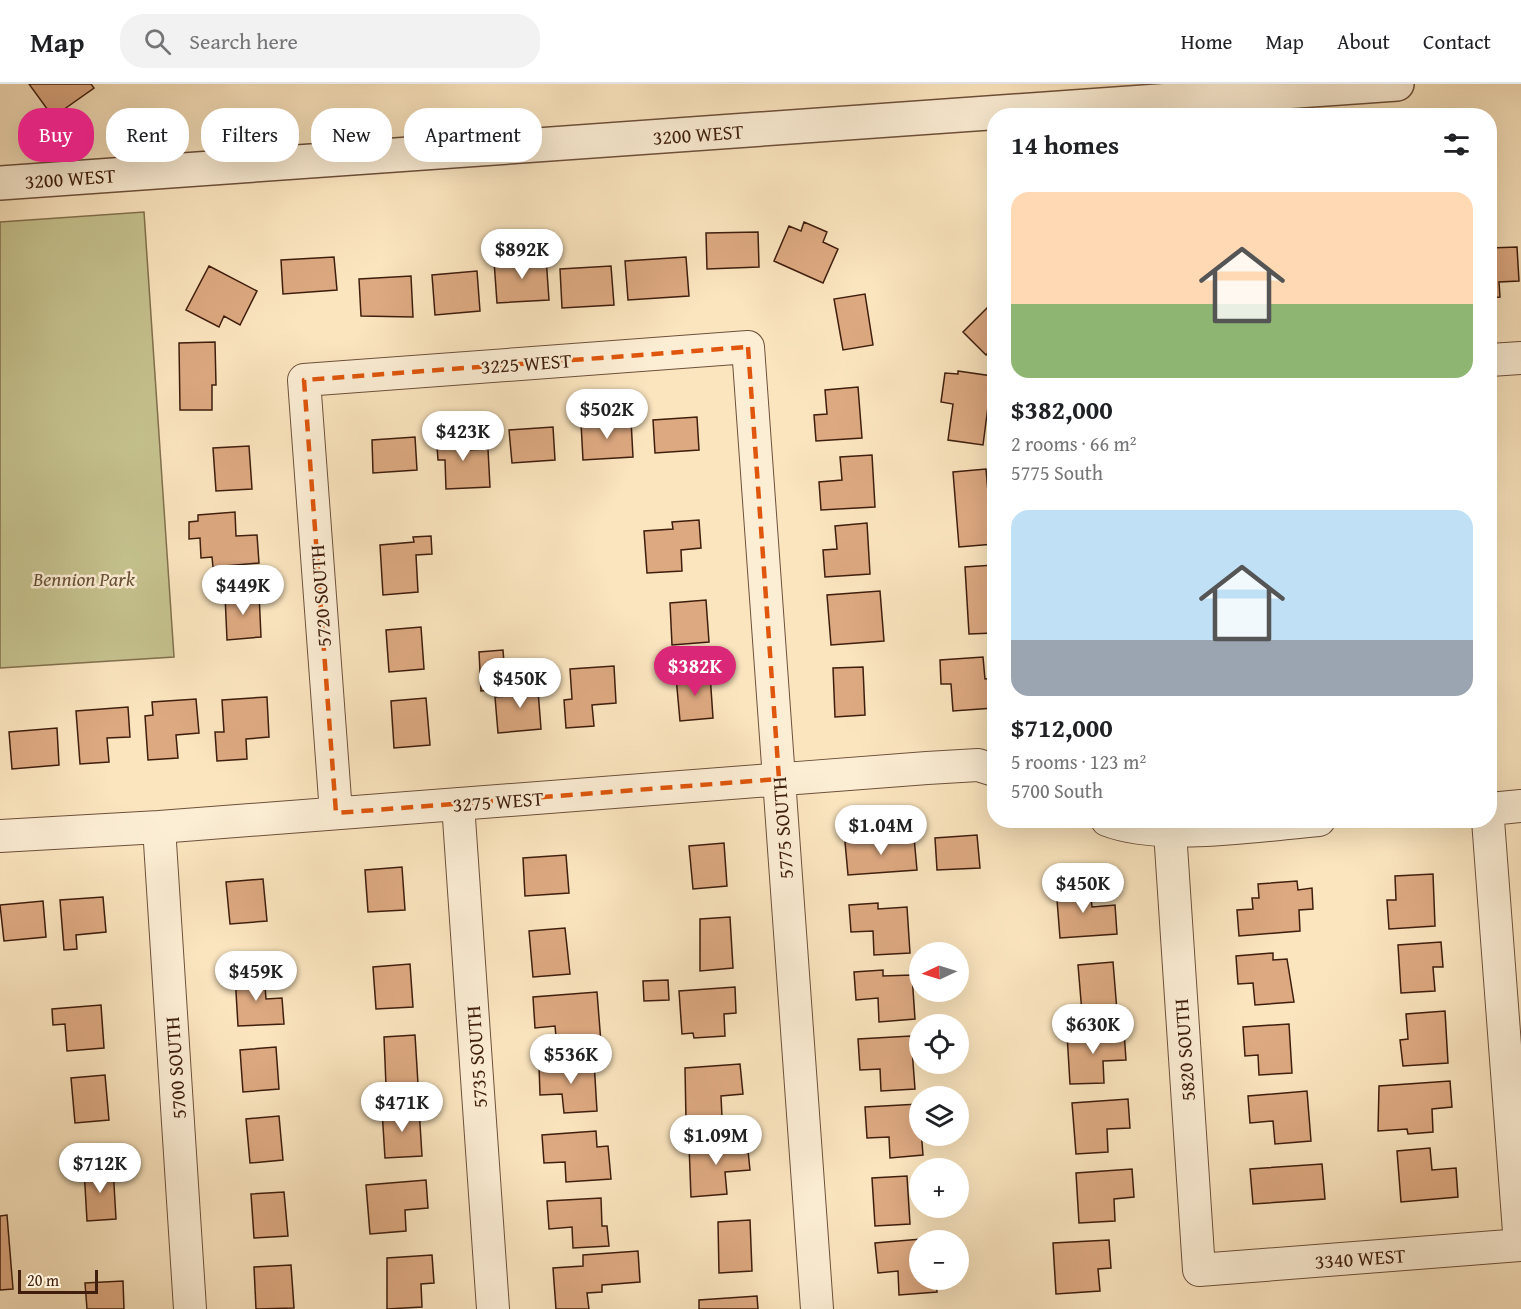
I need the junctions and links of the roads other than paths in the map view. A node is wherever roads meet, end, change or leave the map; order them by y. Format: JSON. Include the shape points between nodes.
{"nodes":[{"id":1,"x":1396,"y":84,"type":"edge"},
{"id":2,"x":1359,"y":85,"type":"edge"},
{"id":3,"x":1040,"y":108,"type":"edge"},
{"id":4,"x":987,"y":112,"type":"edge"},
{"id":5,"x":0,"y":183,"type":"edge"},
{"id":6,"x":748,"y":347,"type":"joint"},
{"id":7,"x":1521,"y":358,"type":"edge"},
{"id":8,"x":1497,"y":360,"type":"edge"},
{"id":9,"x":304,"y":380,"type":"joint"},
{"id":10,"x":987,"y":768,"type":"edge"},
{"id":11,"x":779,"y":779,"type":"junction"},
{"id":12,"x":458,"y":804,"type":"junction"},
{"id":13,"x":1521,"y":806,"type":"edge"},
{"id":14,"x":1497,"y":808,"type":"edge"},
{"id":15,"x":336,"y":813,"type":"junction"},
{"id":16,"x":159,"y":827,"type":"junction"},
{"id":17,"x":1128,"y":828,"type":"edge"},
{"id":18,"x":1211,"y":828,"type":"edge"},
{"id":19,"x":1489,"y":828,"type":"edge"},
{"id":20,"x":1170,"y":831,"type":"junction"},
{"id":21,"x":0,"y":836,"type":"edge"},
{"id":22,"x":1520,"y":1245,"type":"edge"},
{"id":23,"x":1199,"y":1270,"type":"joint"},
{"id":24,"x":190,"y":1309,"type":"edge"},
{"id":25,"x":493,"y":1309,"type":"edge"},
{"id":26,"x":817,"y":1309,"type":"edge"}],
"edges":[{"from":1,"to":2,"type":"street","name":"3200 WEST"},
{"from":2,"to":3,"type":"street","name":"3200 WEST"},
{"from":4,"to":5,"type":"street","name":"3200 WEST"},
{"from":6,"to":9,"type":"street","name":"3225 WEST"},
{"from":6,"to":11,"type":"street","name":"5775 SOUTH"},
{"from":7,"to":8,"type":"street"},
{"from":9,"to":15,"type":"street","name":"5720 SOUTH"},
{"from":10,"to":11,"type":"street","name":"3275 WEST","via":[[978,765]]},
{"from":11,"to":12,"type":"street","name":"3275 WEST"},
{"from":11,"to":26,"type":"street","name":"5775 SOUTH"},
{"from":12,"to":15,"type":"street","name":"3275 WEST"},
{"from":12,"to":25,"type":"street","name":"5735 SOUTH"},
{"from":13,"to":14,"type":"street"},
{"from":15,"to":16,"type":"street","name":"3275 WEST"},
{"from":16,"to":21,"type":"street","name":"3275 WEST"},
{"from":16,"to":24,"type":"street","name":"5700 SOUTH"},
{"from":17,"to":20,"type":"street"},
{"from":18,"to":20,"type":"street"},
{"from":19,"to":22,"type":"street"},
{"from":20,"to":23,"type":"street","name":"5820 SOUTH"},
{"from":22,"to":23,"type":"street","name":"3340 WEST"}]}
